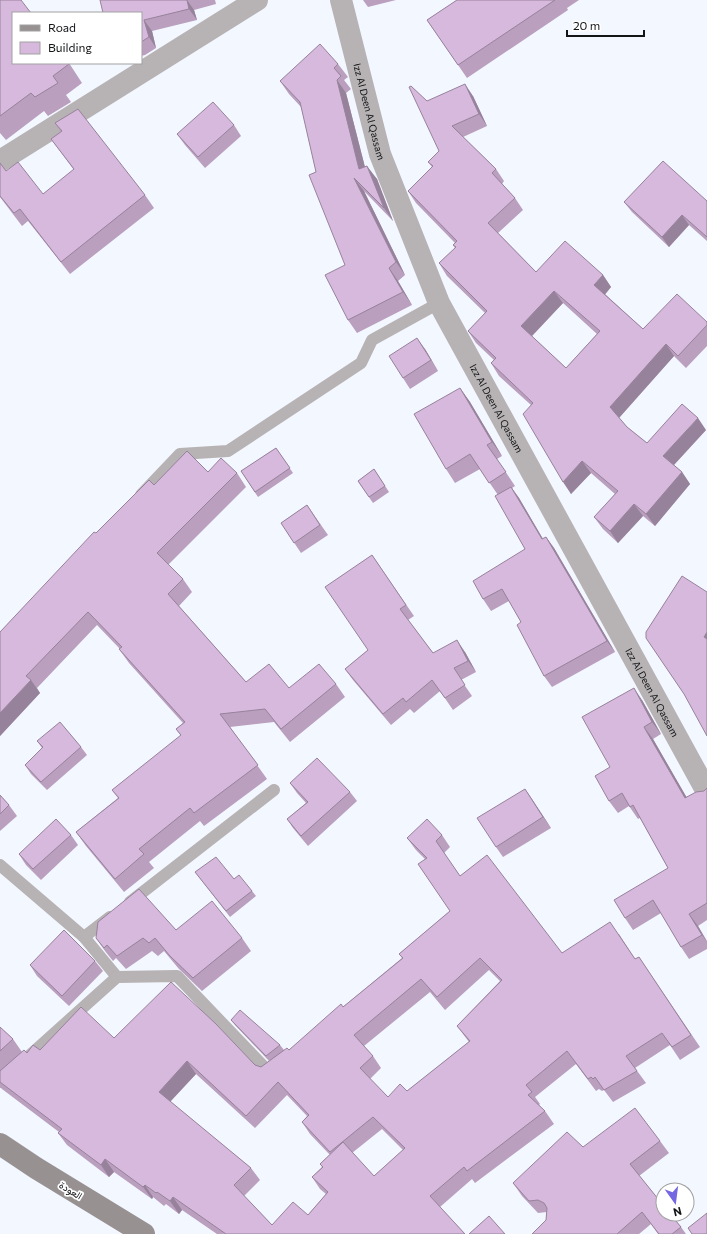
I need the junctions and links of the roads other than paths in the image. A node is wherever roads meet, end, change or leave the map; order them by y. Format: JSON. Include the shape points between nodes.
{"nodes":[{"id":1,"x":257,"y":0,"type":"edge"},
{"id":2,"x":341,"y":0,"type":"edge"},
{"id":3,"x":0,"y":161,"type":"edge"},
{"id":4,"x":439,"y":303,"type":"junction"},
{"id":5,"x":131,"y":506,"type":"edge"},
{"id":6,"x":274,"y":790,"type":"dead end"},
{"id":7,"x":707,"y":792,"type":"edge"},
{"id":8,"x":0,"y":865,"type":"edge"},
{"id":9,"x":84,"y":937,"type":"junction"},
{"id":10,"x":117,"y":976,"type":"junction"},
{"id":11,"x":286,"y":1057,"type":"edge"},
{"id":12,"x":0,"y":1082,"type":"edge"},
{"id":13,"x":0,"y":1144,"type":"edge"},
{"id":14,"x":144,"y":1234,"type":"edge"}],
"edges":[{"from":1,"to":3,"type":"street"},
{"from":2,"to":4,"type":"street","name":"Izz Al Deen Al Qassam","via":[[380,154]]},
{"from":4,"to":5,"type":"lane","via":[[372,340],[361,363],[228,451],[180,454]]},
{"from":4,"to":7,"type":"street","name":"Izz Al Deen Al Qassam"},
{"from":6,"to":9,"type":"lane"},
{"from":8,"to":9,"type":"lane"},
{"from":9,"to":10,"type":"lane"},
{"from":10,"to":11,"type":"lane","via":[[178,976],[269,1072]]},
{"from":10,"to":12,"type":"lane"},
{"from":13,"to":14,"type":"main road","name":"العودة"}]}
